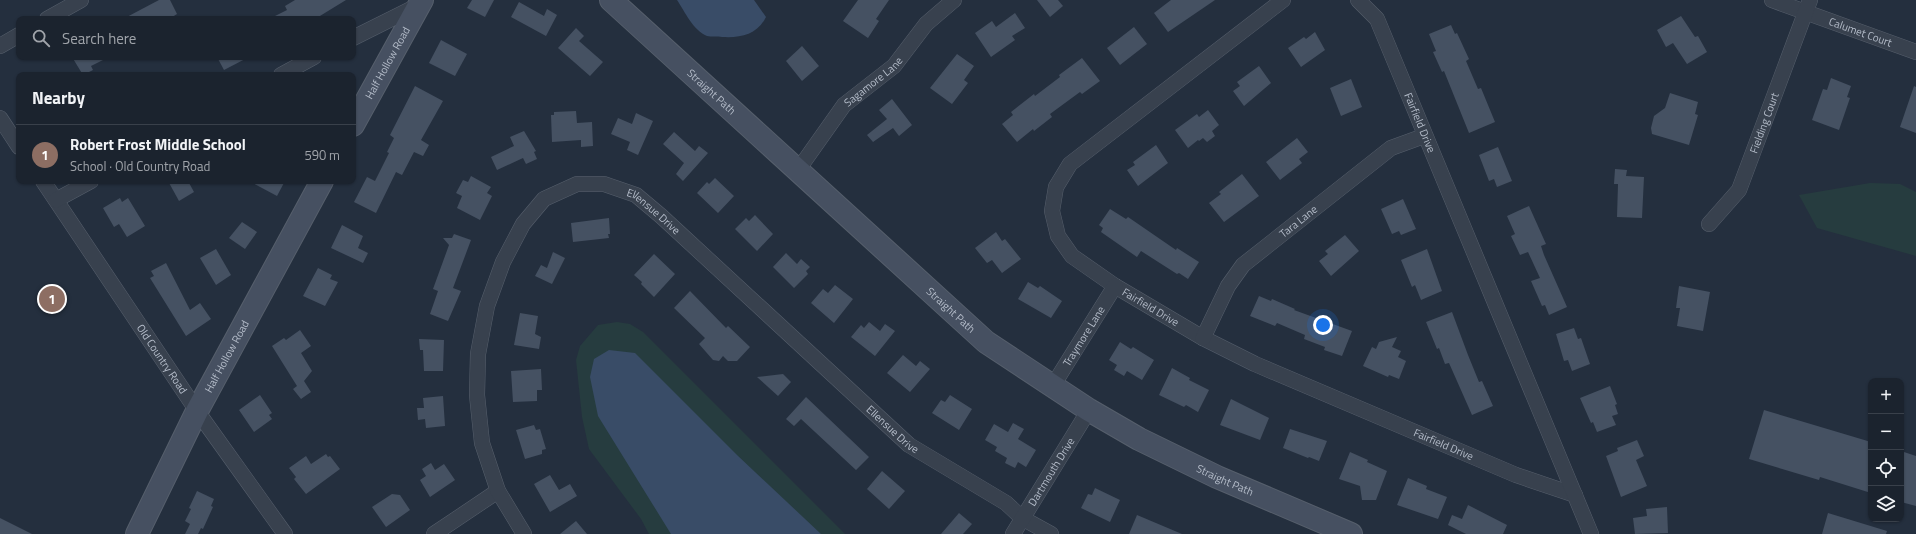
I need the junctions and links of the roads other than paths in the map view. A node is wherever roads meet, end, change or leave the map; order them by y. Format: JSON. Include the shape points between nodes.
{"nodes":[{"id":1,"x":81,"y":0,"type":"edge"},
{"id":2,"x":611,"y":0,"type":"edge"},
{"id":3,"x":1283,"y":0,"type":"edge"},
{"id":4,"x":1358,"y":0,"type":"edge"},
{"id":5,"x":1772,"y":0,"type":"edge"},
{"id":6,"x":951,"y":1,"type":"edge"},
{"id":7,"x":420,"y":2,"type":"edge"},
{"id":8,"x":1808,"y":6,"type":"edge"},
{"id":9,"x":52,"y":16,"type":"edge"},
{"id":10,"x":356,"y":36,"type":"edge"},
{"id":11,"x":16,"y":37,"type":"edge"},
{"id":12,"x":0,"y":46,"type":"edge"},
{"id":13,"x":1916,"y":52,"type":"edge"},
{"id":14,"x":308,"y":60,"type":"edge"},
{"id":15,"x":286,"y":72,"type":"edge"},
{"id":16,"x":0,"y":118,"type":"edge"},
{"id":17,"x":356,"y":119,"type":"edge"},
{"id":18,"x":1424,"y":136,"type":"junction"},
{"id":19,"x":16,"y":142,"type":"edge"},
{"id":20,"x":798,"y":170,"type":"junction"},
{"id":21,"x":45,"y":184,"type":"edge"},
{"id":22,"x":85,"y":184,"type":"edge"},
{"id":23,"x":320,"y":184,"type":"edge"},
{"id":24,"x":56,"y":200,"type":"junction"},
{"id":25,"x":1709,"y":224,"type":"dead end"},
{"id":26,"x":1115,"y":286,"type":"junction"},
{"id":27,"x":1203,"y":338,"type":"junction"},
{"id":28,"x":1052,"y":387,"type":"junction"},
{"id":29,"x":1089,"y":410,"type":"junction"},
{"id":30,"x":197,"y":411,"type":"junction"},
{"id":31,"x":498,"y":491,"type":"junction"},
{"id":32,"x":1575,"y":495,"type":"junction"},
{"id":33,"x":1022,"y":518,"type":"junction"},
{"id":34,"x":137,"y":534,"type":"edge"},
{"id":35,"x":285,"y":534,"type":"edge"},
{"id":36,"x":434,"y":534,"type":"edge"},
{"id":37,"x":524,"y":534,"type":"edge"},
{"id":38,"x":1013,"y":534,"type":"edge"},
{"id":39,"x":1051,"y":534,"type":"edge"},
{"id":40,"x":1351,"y":534,"type":"edge"},
{"id":41,"x":1591,"y":534,"type":"edge"}],
"edges":[{"from":1,"to":9,"type":"street"},
{"from":2,"to":20,"type":"main road","name":"Straight Path"},
{"from":3,"to":26,"type":"street","name":"Fairfield Drive","via":[[1070,164],[1056,187],[1052,211],[1058,236],[1072,256]]},
{"from":4,"to":18,"type":"street","name":"Fairfield Drive","via":[[1376,19]]},
{"from":5,"to":8,"type":"street","name":"Calumet Court"},
{"from":6,"to":20,"type":"street","name":"Sagamore Lane","via":[[926,24],[894,66],[844,105]]},
{"from":7,"to":10,"type":"street"},
{"from":7,"to":17,"type":"main road","name":"Half Hollow Road"},
{"from":8,"to":13,"type":"street","name":"Calumet Court"},
{"from":8,"to":25,"type":"street","name":"Fielding Court","via":[[1739,190]]},
{"from":11,"to":12,"type":"street"},
{"from":14,"to":15,"type":"street"},
{"from":16,"to":19,"type":"street"},
{"from":18,"to":27,"type":"street","name":"Tara Lane","via":[[1391,148],[1243,265],[1228,286]]},
{"from":18,"to":32,"type":"street","name":"Fairfield Drive"},
{"from":20,"to":28,"type":"main road","name":"Straight Path","via":[[986,342]]},
{"from":21,"to":24,"type":"street","name":"Old Country Road"},
{"from":22,"to":24,"type":"street"},
{"from":23,"to":30,"type":"main road","name":"Half Hollow Road"},
{"from":24,"to":30,"type":"street","name":"Old Country Road"},
{"from":26,"to":27,"type":"street","name":"Fairfield Drive"},
{"from":26,"to":28,"type":"street","name":"Traymore Lane"},
{"from":27,"to":32,"type":"street","name":"Fairfield Drive","via":[[1255,364],[1508,472]]},
{"from":28,"to":29,"type":"main road","name":"Straight Path"},
{"from":29,"to":33,"type":"street","name":"Dartmouth Drive"},
{"from":29,"to":40,"type":"main road","name":"Straight Path","via":[[1139,439],[1217,477]]},
{"from":30,"to":34,"type":"main road","name":"Half Hollow Road"},
{"from":30,"to":35,"type":"street","name":"Old Country Road"},
{"from":31,"to":33,"type":"street","name":"Ellensue Drive","via":[[482,443],[477,395],[478,354],[487,306],[502,262],[523,224],[544,199],[577,184],[604,184],[636,195],[661,216],[909,445],[1006,503]]},
{"from":31,"to":36,"type":"street"},
{"from":31,"to":37,"type":"street","name":"Ellensue Drive"},
{"from":32,"to":41,"type":"street","name":"Fairfield Drive"},
{"from":33,"to":38,"type":"street","name":"Dartmouth Drive"},
{"from":33,"to":39,"type":"street","name":"Ellensue Drive"}]}
